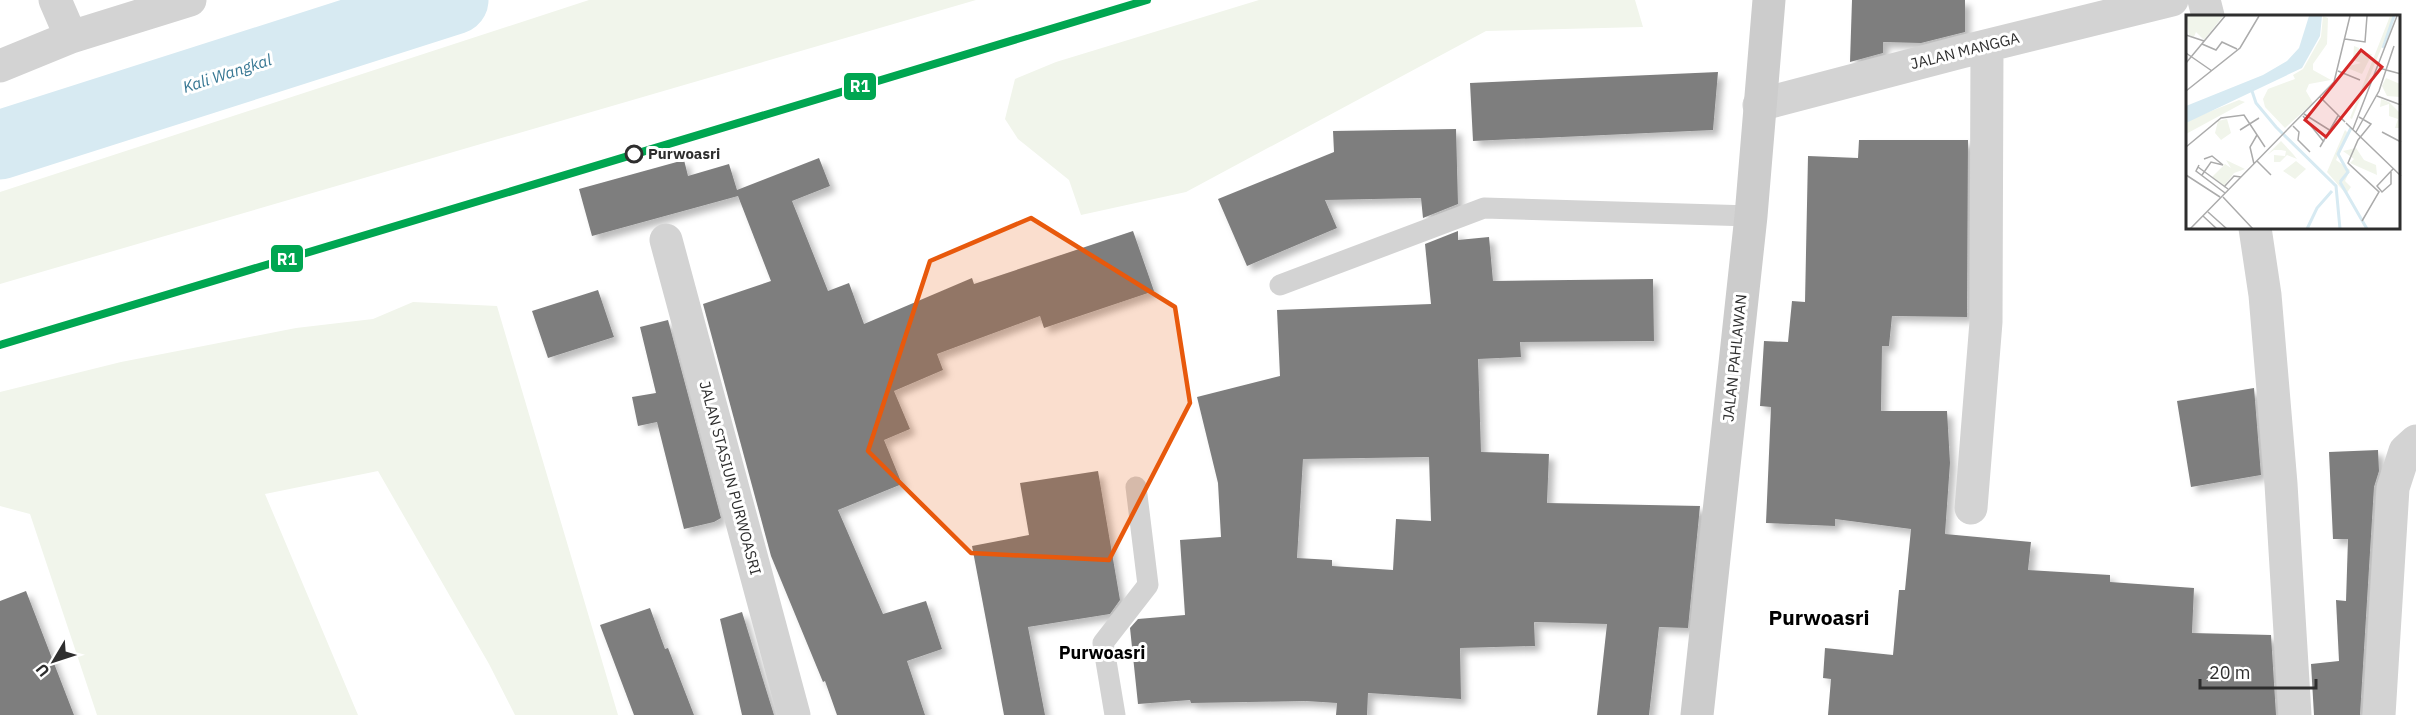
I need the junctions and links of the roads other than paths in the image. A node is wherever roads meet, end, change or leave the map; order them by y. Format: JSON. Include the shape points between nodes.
{"nodes":[{"id":1,"x":54,"y":0,"type":"edge"},
{"id":2,"x":190,"y":0,"type":"edge"},
{"id":3,"x":1769,"y":0,"type":"edge"},
{"id":4,"x":2172,"y":0,"type":"edge"},
{"id":5,"x":2204,"y":0,"type":"edge"},
{"id":6,"x":2208,"y":15,"type":"edge"},
{"id":7,"x":71,"y":37,"type":"junction"},
{"id":8,"x":1987,"y":46,"type":"junction"},
{"id":9,"x":0,"y":66,"type":"edge"},
{"id":10,"x":1759,"y":105,"type":"junction"},
{"id":11,"x":1750,"y":216,"type":"junction"},
{"id":12,"x":2255,"y":230,"type":"edge"},
{"id":13,"x":666,"y":240,"type":"dead end"},
{"id":14,"x":1280,"y":285,"type":"dead end"},
{"id":15,"x":2416,"y":441,"type":"edge"},
{"id":16,"x":1136,"y":487,"type":"dead end"},
{"id":17,"x":1971,"y":508,"type":"dead end"},
{"id":18,"x":794,"y":715,"type":"edge"},
{"id":19,"x":1115,"y":715,"type":"edge"},
{"id":20,"x":1697,"y":715,"type":"edge"},
{"id":21,"x":2295,"y":715,"type":"edge"},
{"id":22,"x":2379,"y":715,"type":"edge"}],
"edges":[{"from":1,"to":7,"type":"street"},
{"from":2,"to":7,"type":"street"},
{"from":3,"to":10,"type":"main road","name":"JALAN PAHLAWAN"},
{"from":4,"to":8,"type":"street","name":"JALAN MANGGA"},
{"from":5,"to":6,"type":"street"},
{"from":7,"to":9,"type":"street"},
{"from":8,"to":10,"type":"street","name":"JALAN MANGGA"},
{"from":8,"to":17,"type":"street","via":[[1986,322]]},
{"from":10,"to":11,"type":"main road","name":"JALAN PAHLAWAN"},
{"from":11,"to":14,"type":"lane","via":[[1484,208]]},
{"from":11,"to":20,"type":"main road","name":"JALAN PAHLAWAN"},
{"from":12,"to":21,"type":"street","via":[[2265,295],[2281,484]]},
{"from":13,"to":18,"type":"street","name":"JALAN STASIUN PURWOASRI"},
{"from":15,"to":22,"type":"street","via":[[2405,451],[2393,488]]},
{"from":16,"to":19,"type":"lane","via":[[1148,585],[1103,643]]}]}
